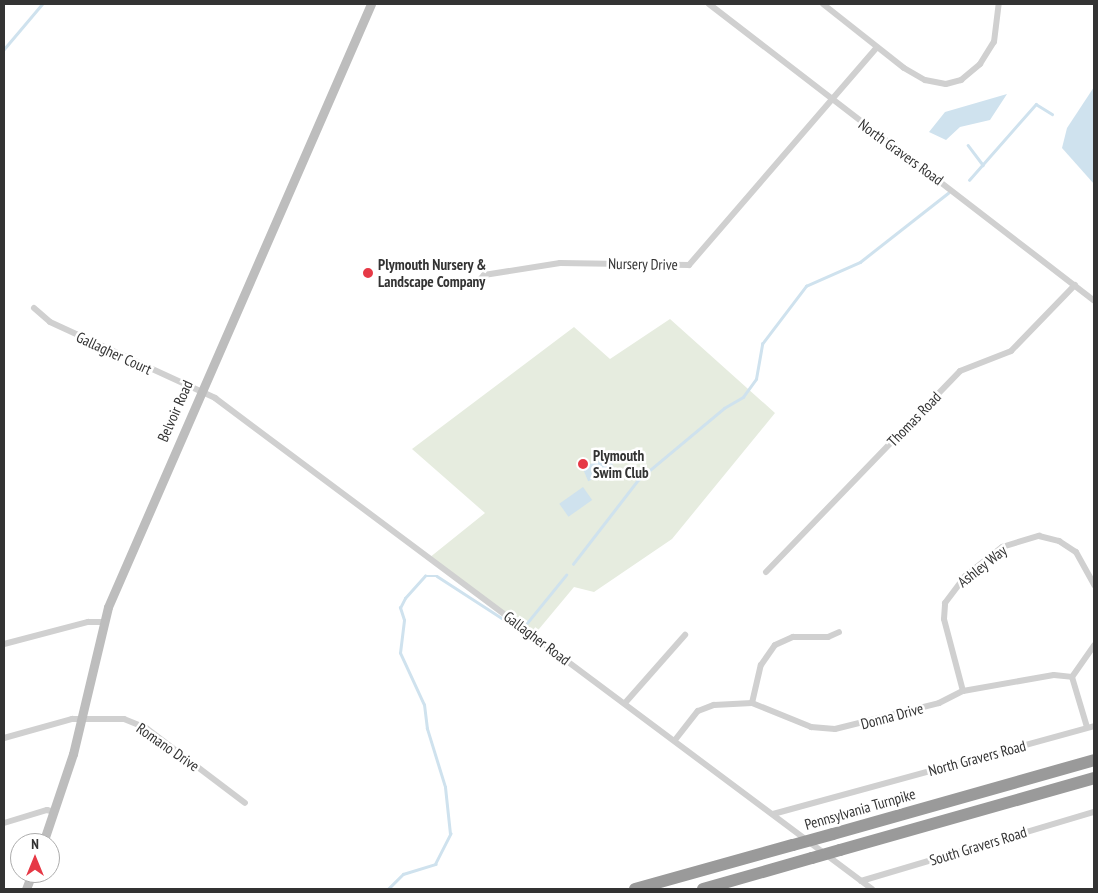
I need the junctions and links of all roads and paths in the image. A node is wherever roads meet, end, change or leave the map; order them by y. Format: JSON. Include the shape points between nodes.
{"nodes":[{"id":1,"x":371,"y":4,"type":"edge"},
{"id":2,"x":709,"y":4,"type":"edge"},
{"id":3,"x":823,"y":4,"type":"edge"},
{"id":4,"x":999,"y":4,"type":"edge"},
{"id":5,"x":876,"y":48,"type":"junction"},
{"id":6,"x":833,"y":102,"type":"junction"},
{"id":7,"x":1075,"y":285,"type":"junction"},
{"id":8,"x":475,"y":286,"type":"dead end"},
{"id":9,"x":1094,"y":300,"type":"edge"},
{"id":10,"x":34,"y":308,"type":"dead end"},
{"id":11,"x":198,"y":392,"type":"junction"},
{"id":12,"x":766,"y":572,"type":"dead end"},
{"id":13,"x":1094,"y":586,"type":"edge"},
{"id":14,"x":102,"y":622,"type":"junction"},
{"id":15,"x":839,"y":632,"type":"dead end"},
{"id":16,"x":685,"y":636,"type":"dead end"},
{"id":17,"x":4,"y":644,"type":"edge"},
{"id":18,"x":1094,"y":646,"type":"edge"},
{"id":19,"x":1072,"y":677,"type":"junction"},
{"id":20,"x":963,"y":691,"type":"junction"},
{"id":21,"x":625,"y":703,"type":"junction"},
{"id":22,"x":752,"y":703,"type":"junction"},
{"id":23,"x":82,"y":718,"type":"junction"},
{"id":24,"x":1091,"y":726,"type":"edge"},
{"id":25,"x":4,"y":738,"type":"edge"},
{"id":26,"x":675,"y":740,"type":"junction"},
{"id":27,"x":1094,"y":760,"type":"edge"},
{"id":28,"x":1094,"y":778,"type":"edge"},
{"id":29,"x":245,"y":803,"type":"dead end"},
{"id":30,"x":54,"y":812,"type":"junction"},
{"id":31,"x":1094,"y":812,"type":"edge"},
{"id":32,"x":773,"y":814,"type":"junction"},
{"id":33,"x":4,"y":823,"type":"edge"},
{"id":34,"x":47,"y":833,"type":"edge"},
{"id":35,"x":861,"y":881,"type":"junction"},
{"id":36,"x":635,"y":889,"type":"edge"},
{"id":37,"x":703,"y":889,"type":"edge"},
{"id":38,"x":872,"y":889,"type":"edge"}],
"edges":[{"from":1,"to":11,"type":"street","name":"Belvoir Road"},
{"from":2,"to":6,"type":"street","name":"North Gravers Road"},
{"from":3,"to":5,"type":"street"},
{"from":4,"to":5,"type":"street","via":[[994,42],[980,64],[961,80],[946,84],[925,80]]},
{"from":5,"to":6,"type":"street","name":"Nursery Drive"},
{"from":6,"to":7,"type":"street","name":"North Gravers Road","via":[[883,135]]},
{"from":6,"to":8,"type":"street","name":"Nursery Drive","via":[[689,265],[560,263],[484,275]]},
{"from":7,"to":9,"type":"street","name":"North Gravers Road"},
{"from":7,"to":12,"type":"street","name":"Thomas Road","via":[[1011,351],[960,371]]},
{"from":10,"to":11,"type":"street","name":"Gallagher Court","via":[[50,322]]},
{"from":11,"to":14,"type":"street","name":"Belvoir Road"},
{"from":11,"to":21,"type":"street","name":"Gallagher Road","via":[[215,398]]},
{"from":13,"to":20,"type":"street","name":"Ashley Way","via":[[1076,552],[1059,541],[1039,536],[1002,547],[965,576],[948,597],[944,619]]},
{"from":14,"to":17,"type":"street","via":[[88,622]]},
{"from":14,"to":23,"type":"street","name":"Belvoir Road"},
{"from":15,"to":22,"type":"street","via":[[828,637],[793,637],[775,645],[761,665]]},
{"from":16,"to":21,"type":"street"},
{"from":18,"to":19,"type":"street"},
{"from":19,"to":20,"type":"street","name":"Donna Drive","via":[[1054,675]]},
{"from":19,"to":24,"type":"street"},
{"from":20,"to":22,"type":"street","name":"Donna Drive","via":[[940,703],[835,729],[811,727]]},
{"from":21,"to":26,"type":"street","name":"Gallagher Road"},
{"from":22,"to":26,"type":"street","name":"Donna Drive","via":[[714,705],[698,711]]},
{"from":23,"to":25,"type":"street","name":"Romano Drive"},
{"from":23,"to":29,"type":"street","name":"Romano Drive","via":[[112,717],[146,728]]},
{"from":23,"to":30,"type":"street","name":"Belvoir Road"},
{"from":24,"to":32,"type":"street","name":"North Gravers Road"},
{"from":26,"to":32,"type":"street","name":"Gallagher Road"},
{"from":27,"to":36,"type":"highway","name":"Pennsylvania Turnpike","bridge":true},
{"from":28,"to":37,"type":"highway","bridge":true},
{"from":30,"to":33,"type":"street","via":[[47,810]]},
{"from":30,"to":34,"type":"street","name":"Belvoir Road"},
{"from":31,"to":35,"type":"street","name":"South Gravers Road"},
{"from":32,"to":35,"type":"street","name":"Gallagher Road"},
{"from":35,"to":38,"type":"street","name":"Gallagher Road"}]}
